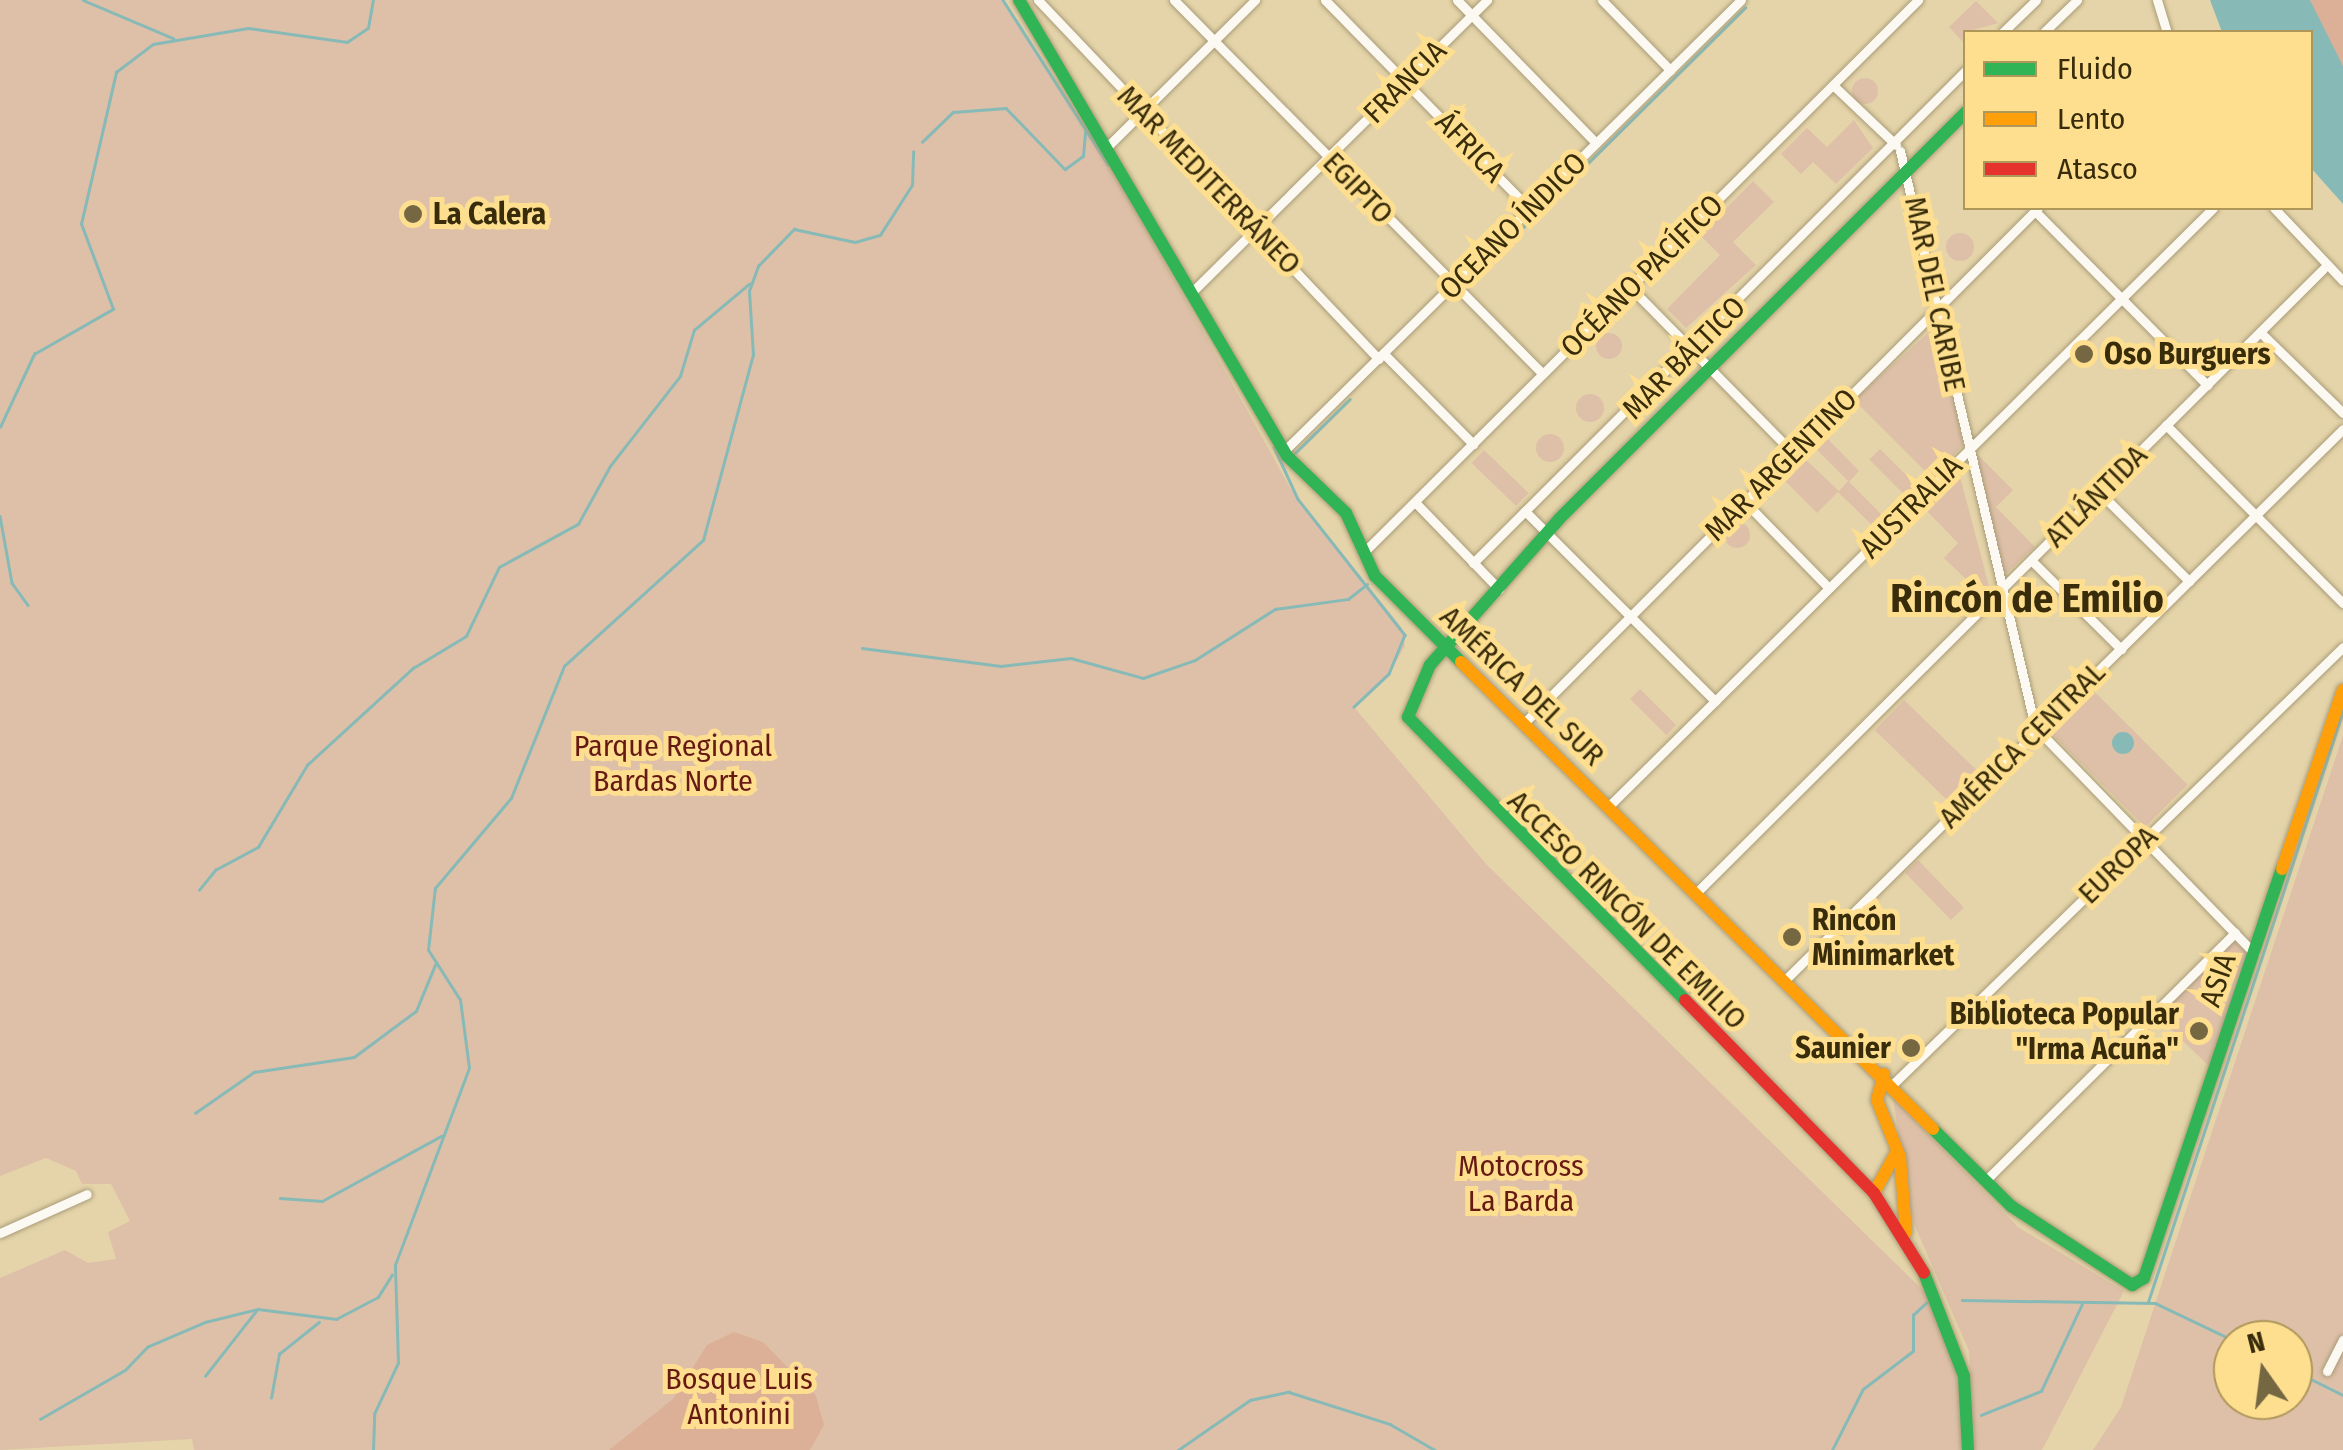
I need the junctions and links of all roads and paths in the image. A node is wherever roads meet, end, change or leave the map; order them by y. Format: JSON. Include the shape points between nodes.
{"nodes":[{"id":1,"x":1019,"y":0,"type":"edge"},
{"id":2,"x":1038,"y":0,"type":"edge"},
{"id":3,"x":1174,"y":0,"type":"edge"},
{"id":4,"x":1254,"y":0,"type":"edge"},
{"id":5,"x":1325,"y":0,"type":"edge"},
{"id":6,"x":1457,"y":0,"type":"edge"},
{"id":7,"x":1487,"y":0,"type":"edge"},
{"id":8,"x":1602,"y":0,"type":"edge"},
{"id":9,"x":1740,"y":0,"type":"edge"},
{"id":10,"x":1918,"y":0,"type":"edge"},
{"id":11,"x":2036,"y":0,"type":"edge"},
{"id":12,"x":2077,"y":0,"type":"edge"},
{"id":13,"x":2157,"y":0,"type":"edge"},
{"id":14,"x":1472,"y":15,"type":"junction"},
{"id":15,"x":2005,"y":30,"type":"edge"},
{"id":16,"x":2046,"y":30,"type":"edge"},
{"id":17,"x":2166,"y":30,"type":"edge"},
{"id":18,"x":1214,"y":40,"type":"junction"},
{"id":19,"x":1670,"y":70,"type":"junction"},
{"id":20,"x":1963,"y":73,"type":"edge"},
{"id":21,"x":1405,"y":82,"type":"junction"},
{"id":22,"x":1833,"y":84,"type":"junction"},
{"id":23,"x":1143,"y":111,"type":"junction"},
{"id":24,"x":1963,"y":115,"type":"edge"},
{"id":25,"x":1596,"y":143,"type":"junction"},
{"id":26,"x":1109,"y":145,"type":"junction"},
{"id":27,"x":1897,"y":147,"type":"junction"},
{"id":28,"x":1921,"y":156,"type":"junction"},
{"id":29,"x":1328,"y":158,"type":"junction"},
{"id":30,"x":1908,"y":169,"type":"junction"},
{"id":31,"x":1530,"y":209,"type":"junction"},
{"id":32,"x":2035,"y":210,"type":"edge"},
{"id":33,"x":2037,"y":210,"type":"edge"},
{"id":34,"x":2211,"y":210,"type":"edge"},
{"id":35,"x":2276,"y":210,"type":"edge"},
{"id":36,"x":1256,"y":230,"type":"junction"},
{"id":37,"x":2324,"y":269,"type":"junction"},
{"id":38,"x":2343,"y":281,"type":"edge"},
{"id":39,"x":1453,"y":286,"type":"junction"},
{"id":40,"x":1630,"y":288,"type":"junction"},
{"id":41,"x":1195,"y":289,"type":"junction"},
{"id":42,"x":2121,"y":298,"type":"junction"},
{"id":43,"x":1939,"y":307,"type":"junction"},
{"id":44,"x":2260,"y":332,"type":"junction"},
{"id":45,"x":1688,"y":347,"type":"junction"},
{"id":46,"x":1382,"y":356,"type":"junction"},
{"id":47,"x":1710,"y":368,"type":"junction"},
{"id":48,"x":1542,"y":374,"type":"junction"},
{"id":49,"x":2207,"y":385,"type":"junction"},
{"id":50,"x":2343,"y":413,"type":"edge"},
{"id":51,"x":2166,"y":426,"type":"junction"},
{"id":52,"x":2343,"y":429,"type":"edge"},
{"id":53,"x":1473,"y":444,"type":"junction"},
{"id":54,"x":1968,"y":450,"type":"junction"},
{"id":55,"x":1284,"y":451,"type":"junction"},
{"id":56,"x":1793,"y":453,"type":"junction"},
{"id":57,"x":2099,"y":492,"type":"junction"},
{"id":58,"x":1415,"y":502,"type":"junction"},
{"id":59,"x":1745,"y":502,"type":"junction"},
{"id":60,"x":1525,"y":511,"type":"junction"},
{"id":61,"x":2256,"y":516,"type":"junction"},
{"id":62,"x":1548,"y":533,"type":"junction"},
{"id":63,"x":1366,"y":551,"type":"junction"},
{"id":64,"x":2031,"y":560,"type":"junction"},
{"id":65,"x":1473,"y":563,"type":"junction"},
{"id":66,"x":2190,"y":580,"type":"junction"},
{"id":67,"x":1829,"y":588,"type":"junction"},
{"id":68,"x":1499,"y":590,"type":"junction"},
{"id":69,"x":1999,"y":592,"type":"junction"},
{"id":70,"x":2343,"y":604,"type":"edge"},
{"id":71,"x":1630,"y":616,"type":"junction"},
{"id":72,"x":2343,"y":646,"type":"edge"},
{"id":73,"x":1446,"y":647,"type":"junction"},
{"id":74,"x":2120,"y":648,"type":"junction"},
{"id":75,"x":2343,"y":690,"type":"edge"},
{"id":76,"x":1715,"y":701,"type":"junction"},
{"id":77,"x":1524,"y":723,"type":"junction"},
{"id":78,"x":2037,"y":730,"type":"junction"},
{"id":79,"x":1610,"y":806,"type":"junction"},
{"id":80,"x":2144,"y":840,"type":"junction"},
{"id":81,"x":1698,"y":891,"type":"junction"},
{"id":82,"x":2235,"y":934,"type":"junction"},
{"id":83,"x":2254,"y":952,"type":"junction"},
{"id":84,"x":1787,"y":978,"type":"junction"},
{"id":85,"x":1888,"y":1079,"type":"junction"},
{"id":86,"x":1897,"y":1147,"type":"junction"},
{"id":87,"x":1986,"y":1180,"type":"junction"},
{"id":88,"x":1874,"y":1193,"type":"junction"},
{"id":89,"x":87,"y":1194,"type":"dead end"},
{"id":90,"x":0,"y":1233,"type":"edge"},
{"id":91,"x":1908,"y":1239,"type":"junction"},
{"id":92,"x":2138,"y":1285,"type":"joint"},
{"id":93,"x":2343,"y":1340,"type":"edge"},
{"id":94,"x":2328,"y":1371,"type":"dead end"},
{"id":95,"x":1968,"y":1450,"type":"edge"}],
"edges":[{"from":1,"to":26,"type":"street","name":"AMÉRICA DEL SUR"},
{"from":2,"to":23,"type":"street","name":"MAR MEDITERRÁNEO"},
{"from":3,"to":18,"type":"street","name":"EGIPTO"},
{"from":4,"to":18,"type":"street"},
{"from":5,"to":21,"type":"street","name":"ÁFRICA"},
{"from":6,"to":14,"type":"street"},
{"from":7,"to":14,"type":"street","name":"FRANCIA"},
{"from":8,"to":19,"type":"street"},
{"from":9,"to":19,"type":"street","name":"OCEANO ÍNDICO"},
{"from":10,"to":22,"type":"street","name":"OCÉANO PACÍFICO"},
{"from":11,"to":15,"type":"street"},
{"from":12,"to":16,"type":"street"},
{"from":13,"to":17,"type":"street"},
{"from":14,"to":21,"type":"street","name":"FRANCIA"},
{"from":14,"to":25,"type":"street"},
{"from":18,"to":23,"type":"street"},
{"from":18,"to":29,"type":"street","name":"EGIPTO"},
{"from":19,"to":25,"type":"street","name":"OCEANO ÍNDICO"},
{"from":20,"to":27,"type":"street","name":"MAR BÁLTICO"},
{"from":21,"to":29,"type":"street","name":"FRANCIA"},
{"from":21,"to":31,"type":"street","name":"ÁFRICA"},
{"from":22,"to":27,"type":"street","name":"MAR DEL CARIBE"},
{"from":22,"to":40,"type":"street","name":"OCÉANO PACÍFICO"},
{"from":23,"to":26,"type":"street"},
{"from":23,"to":36,"type":"street","name":"MAR MEDITERRÁNEO"},
{"from":24,"to":28,"type":"street","name":"MAR BÁLTICO"},
{"from":25,"to":31,"type":"street","name":"OCEANO ÍNDICO"},
{"from":26,"to":41,"type":"street","name":"AMÉRICA DEL SUR"},
{"from":27,"to":28,"type":"street","name":"MAR DEL CARIBE"},
{"from":27,"to":30,"type":"street","name":"MAR DEL CARIBE"},
{"from":27,"to":45,"type":"street","name":"MAR BÁLTICO"},
{"from":28,"to":30,"type":"street","name":"MAR BÁLTICO"},
{"from":29,"to":36,"type":"street","name":"FRANCIA"},
{"from":29,"to":39,"type":"street","name":"EGIPTO"},
{"from":30,"to":43,"type":"street","name":"MAR DEL CARIBE"},
{"from":30,"to":47,"type":"street","name":"MAR BÁLTICO"},
{"from":31,"to":39,"type":"street","name":"OCEANO ÍNDICO"},
{"from":32,"to":43,"type":"street","name":"MAR ARGENTINO"},
{"from":33,"to":42,"type":"street"},
{"from":34,"to":42,"type":"street","name":"AUSTRALIA"},
{"from":35,"to":37,"type":"street"},
{"from":36,"to":41,"type":"street","name":"FRANCIA"},
{"from":36,"to":46,"type":"street","name":"MAR MEDITERRÁNEO"},
{"from":37,"to":38,"type":"street"},
{"from":37,"to":44,"type":"street","name":"ATLÁNTIDA"},
{"from":39,"to":46,"type":"street","name":"OCEANO ÍNDICO"},
{"from":39,"to":48,"type":"street","name":"EGIPTO"},
{"from":40,"to":45,"type":"street"},
{"from":40,"to":48,"type":"street","name":"OCÉANO PACÍFICO"},
{"from":41,"to":55,"type":"street","name":"AMÉRICA DEL SUR"},
{"from":42,"to":49,"type":"street"},
{"from":42,"to":54,"type":"street","name":"AUSTRALIA"},
{"from":43,"to":54,"type":"street","name":"MAR DEL CARIBE"},
{"from":43,"to":56,"type":"street","name":"MAR ARGENTINO"},
{"from":44,"to":49,"type":"street","name":"ATLÁNTIDA"},
{"from":44,"to":50,"type":"street"},
{"from":45,"to":47,"type":"street"},
{"from":45,"to":60,"type":"street","name":"MAR BÁLTICO"},
{"from":46,"to":53,"type":"street","name":"MAR MEDITERRÁNEO"},
{"from":46,"to":55,"type":"street","name":"OCEANO ÍNDICO"},
{"from":47,"to":56,"type":"street"},
{"from":47,"to":62,"type":"street","name":"MAR BÁLTICO"},
{"from":48,"to":53,"type":"street","name":"OCÉANO PACÍFICO"},
{"from":49,"to":51,"type":"street","name":"ATLÁNTIDA"},
{"from":51,"to":57,"type":"street","name":"ATLÁNTIDA"},
{"from":51,"to":61,"type":"street"},
{"from":52,"to":61,"type":"street","name":"AMÉRICA CENTRAL"},
{"from":53,"to":58,"type":"street","name":"OCÉANO PACÍFICO"},
{"from":54,"to":67,"type":"street","name":"AUSTRALIA"},
{"from":54,"to":69,"type":"street","name":"MAR DEL CARIBE"},
{"from":55,"to":63,"type":"street","name":"AMÉRICA DEL SUR","via":[[1346,513]]},
{"from":56,"to":59,"type":"street","name":"MAR ARGENTINO"},
{"from":57,"to":64,"type":"street","name":"ATLÁNTIDA"},
{"from":57,"to":66,"type":"street"},
{"from":58,"to":63,"type":"street","name":"OCÉANO PACÍFICO"},
{"from":58,"to":65,"type":"street"},
{"from":59,"to":67,"type":"street"},
{"from":59,"to":71,"type":"street","name":"MAR ARGENTINO"},
{"from":60,"to":62,"type":"street"},
{"from":60,"to":65,"type":"street","name":"MAR BÁLTICO"},
{"from":61,"to":66,"type":"street","name":"AMÉRICA CENTRAL"},
{"from":61,"to":70,"type":"street"},
{"from":62,"to":68,"type":"street","name":"MAR BÁLTICO"},
{"from":62,"to":71,"type":"street"},
{"from":63,"to":73,"type":"street","name":"AMÉRICA DEL SUR","via":[[1375,576]]},
{"from":64,"to":69,"type":"street","name":"ATLÁNTIDA"},
{"from":64,"to":74,"type":"street"},
{"from":65,"to":68,"type":"street"},
{"from":66,"to":74,"type":"street","name":"AMÉRICA CENTRAL"},
{"from":67,"to":76,"type":"street","name":"AUSTRALIA"},
{"from":68,"to":73,"type":"street","name":"MAR BÁLTICO"},
{"from":69,"to":78,"type":"street","name":"MAR DEL CARIBE"},
{"from":69,"to":81,"type":"street","name":"ATLÁNTIDA"},
{"from":71,"to":76,"type":"street"},
{"from":71,"to":77,"type":"street","name":"MAR ARGENTINO"},
{"from":72,"to":80,"type":"street","name":"EUROPA"},
{"from":73,"to":77,"type":"street","name":"AMÉRICA DEL SUR"},
{"from":73,"to":88,"type":"street","name":"ACCESO RINCÓN DE EMILIO","via":[[1418,686],[1411,728]]},
{"from":74,"to":78,"type":"street","name":"AMÉRICA CENTRAL"},
{"from":75,"to":83,"type":"street","name":"ASIA"},
{"from":76,"to":79,"type":"street","name":"AUSTRALIA"},
{"from":77,"to":79,"type":"street","name":"AMÉRICA DEL SUR"},
{"from":78,"to":80,"type":"street"},
{"from":78,"to":84,"type":"street","name":"AMÉRICA CENTRAL"},
{"from":79,"to":81,"type":"street","name":"AMÉRICA DEL SUR"},
{"from":80,"to":82,"type":"street"},
{"from":80,"to":85,"type":"street","name":"EUROPA"},
{"from":81,"to":84,"type":"street","name":"AMÉRICA DEL SUR"},
{"from":82,"to":83,"type":"street"},
{"from":82,"to":87,"type":"street"},
{"from":83,"to":92,"type":"street","name":"ASIA"},
{"from":84,"to":85,"type":"street","name":"AMÉRICA DEL SUR"},
{"from":85,"to":86,"type":"street","name":"ACCESO RINCÓN DE EMILIO","via":[[1877,1100]]},
{"from":85,"to":87,"type":"street","name":"AMÉRICA DEL SUR"},
{"from":86,"to":88,"type":"street"},
{"from":86,"to":91,"type":"street","name":"ACCESO RINCÓN DE EMILIO"},
{"from":87,"to":92,"type":"street","name":"AMÉRICA DEL SUR","via":[[2026,1219]]},
{"from":88,"to":91,"type":"street","name":"ACCESO RINCÓN DE EMILIO"},
{"from":89,"to":90,"type":"street"},
{"from":91,"to":95,"type":"street","name":"ACCESO RINCÓN DE EMILIO","via":[[1956,1340]]},
{"from":93,"to":94,"type":"street"}]}
